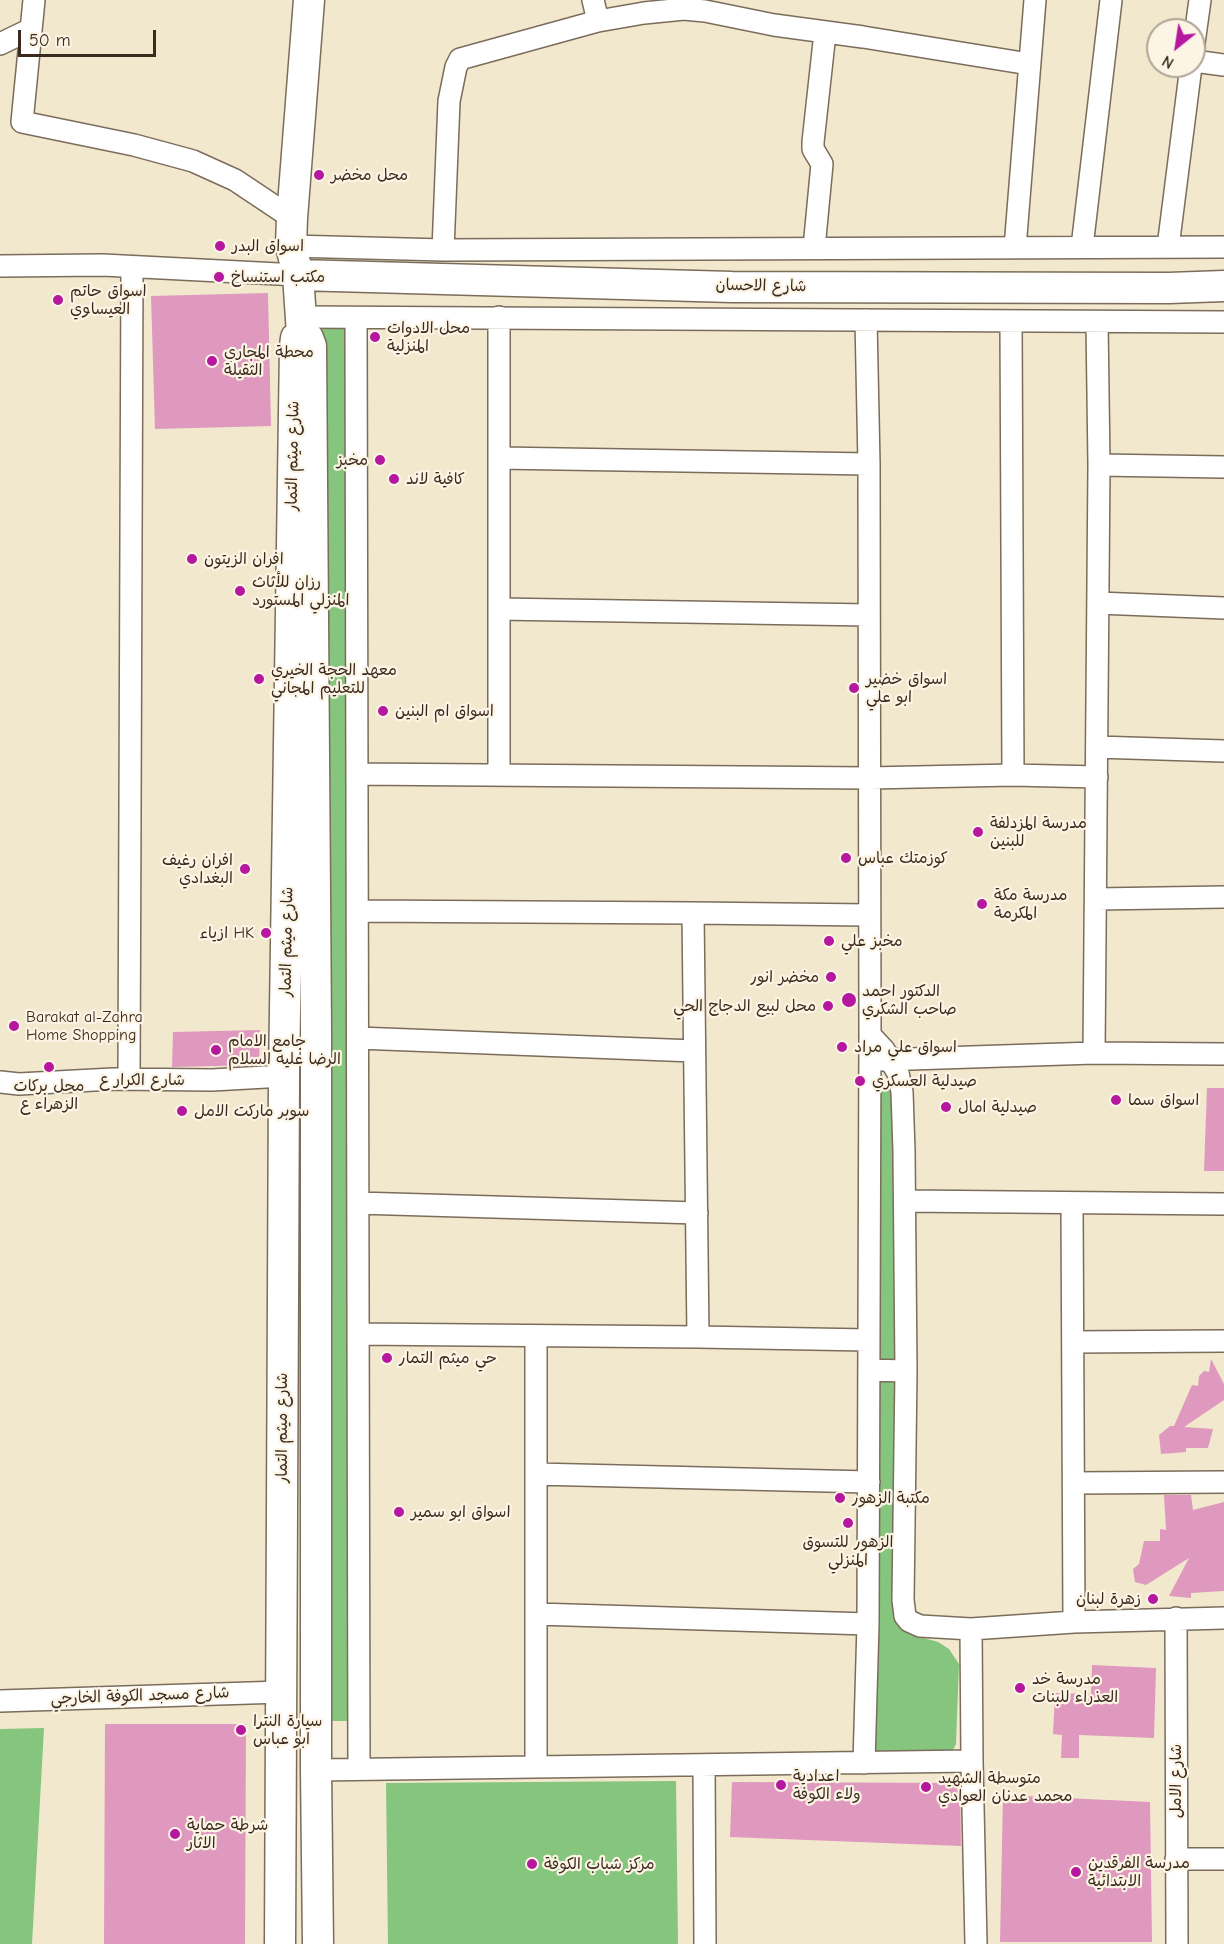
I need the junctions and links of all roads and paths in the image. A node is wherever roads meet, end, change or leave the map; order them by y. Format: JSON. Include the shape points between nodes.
{"nodes":[{"id":1,"x":34,"y":0,"type":"edge"},
{"id":2,"x":309,"y":0,"type":"edge"},
{"id":3,"x":1035,"y":0,"type":"edge"},
{"id":4,"x":1111,"y":0,"type":"edge"},
{"id":5,"x":1200,"y":0,"type":"edge"},
{"id":6,"x":596,"y":10,"type":"edge"},
{"id":7,"x":1197,"y":18,"type":"edge"},
{"id":8,"x":31,"y":29,"type":"junction"},
{"id":9,"x":825,"y":33,"type":"junction"},
{"id":10,"x":0,"y":44,"type":"edge"},
{"id":11,"x":1206,"y":63,"type":"edge"},
{"id":12,"x":1029,"y":64,"type":"junction"},
{"id":13,"x":1224,"y":66,"type":"edge"},
{"id":14,"x":1189,"y":78,"type":"edge"},
{"id":15,"x":291,"y":232,"type":"junction"},
{"id":16,"x":1168,"y":247,"type":"junction"},
{"id":17,"x":1224,"y":247,"type":"edge"},
{"id":18,"x":814,"y":248,"type":"junction"},
{"id":19,"x":1015,"y":248,"type":"junction"},
{"id":20,"x":1082,"y":248,"type":"junction"},
{"id":21,"x":444,"y":250,"type":"junction"},
{"id":22,"x":0,"y":266,"type":"edge"},
{"id":23,"x":132,"y":267,"type":"junction"},
{"id":24,"x":298,"y":275,"type":"junction"},
{"id":25,"x":1224,"y":286,"type":"edge"},
{"id":26,"x":499,"y":317,"type":"junction"},
{"id":27,"x":356,"y":318,"type":"junction"},
{"id":28,"x":866,"y":320,"type":"junction"},
{"id":29,"x":1011,"y":321,"type":"junction"},
{"id":30,"x":1097,"y":322,"type":"junction"},
{"id":31,"x":1224,"y":322,"type":"edge"},
{"id":32,"x":301,"y":325,"type":"junction"},
{"id":33,"x":499,"y":458,"type":"junction"},
{"id":34,"x":869,"y":464,"type":"junction"},
{"id":35,"x":1099,"y":465,"type":"junction"},
{"id":36,"x":1224,"y":467,"type":"edge"},
{"id":37,"x":1098,"y":603,"type":"junction"},
{"id":38,"x":1224,"y":608,"type":"edge"},
{"id":39,"x":499,"y":609,"type":"junction"},
{"id":40,"x":869,"y":615,"type":"junction"},
{"id":41,"x":1097,"y":747,"type":"junction"},
{"id":42,"x":1224,"y":751,"type":"edge"},
{"id":43,"x":357,"y":774,"type":"junction"},
{"id":44,"x":500,"y":775,"type":"junction"},
{"id":45,"x":1013,"y":775,"type":"junction"},
{"id":46,"x":1097,"y":777,"type":"junction"},
{"id":47,"x":869,"y":778,"type":"junction"},
{"id":48,"x":1224,"y":897,"type":"edge"},
{"id":49,"x":1097,"y":898,"type":"junction"},
{"id":50,"x":358,"y":911,"type":"junction"},
{"id":51,"x":693,"y":913,"type":"junction"},
{"id":52,"x":869,"y":915,"type":"junction"},
{"id":53,"x":358,"y":1038,"type":"junction"},
{"id":54,"x":694,"y":1051,"type":"junction"},
{"id":55,"x":1094,"y":1053,"type":"junction"},
{"id":56,"x":1224,"y":1054,"type":"edge"},
{"id":57,"x":880,"y":1060,"type":"junction"},
{"id":58,"x":284,"y":1076,"type":"junction"},
{"id":59,"x":129,"y":1080,"type":"junction"},
{"id":60,"x":0,"y":1082,"type":"edge"},
{"id":61,"x":905,"y":1201,"type":"junction"},
{"id":62,"x":358,"y":1203,"type":"junction"},
{"id":63,"x":1072,"y":1204,"type":"junction"},
{"id":64,"x":1224,"y":1204,"type":"edge"},
{"id":65,"x":697,"y":1213,"type":"junction"},
{"id":66,"x":358,"y":1334,"type":"junction"},
{"id":67,"x":536,"y":1336,"type":"junction"},
{"id":68,"x":698,"y":1337,"type":"junction"},
{"id":69,"x":868,"y":1340,"type":"junction"},
{"id":70,"x":1224,"y":1341,"type":"edge"},
{"id":71,"x":1073,"y":1342,"type":"junction"},
{"id":72,"x":869,"y":1370,"type":"junction"},
{"id":73,"x":906,"y":1371,"type":"junction"},
{"id":74,"x":536,"y":1474,"type":"junction"},
{"id":75,"x":869,"y":1482,"type":"junction"},
{"id":76,"x":1224,"y":1482,"type":"edge"},
{"id":77,"x":1074,"y":1483,"type":"junction"},
{"id":78,"x":536,"y":1614,"type":"junction"},
{"id":79,"x":1176,"y":1618,"type":"junction"},
{"id":80,"x":1224,"y":1618,"type":"edge"},
{"id":81,"x":1074,"y":1622,"type":"junction"},
{"id":82,"x":868,"y":1624,"type":"junction"},
{"id":83,"x":971,"y":1629,"type":"junction"},
{"id":84,"x":281,"y":1692,"type":"junction"},
{"id":85,"x":0,"y":1701,"type":"edge"},
{"id":86,"x":972,"y":1761,"type":"junction"},
{"id":87,"x":864,"y":1763,"type":"junction"},
{"id":88,"x":705,"y":1765,"type":"junction"},
{"id":89,"x":536,"y":1767,"type":"junction"},
{"id":90,"x":359,"y":1769,"type":"junction"},
{"id":91,"x":316,"y":1770,"type":"junction"},
{"id":92,"x":1176,"y":1859,"type":"junction"},
{"id":93,"x":1224,"y":1859,"type":"edge"},
{"id":94,"x":280,"y":1944,"type":"edge"},
{"id":95,"x":318,"y":1944,"type":"edge"},
{"id":96,"x":705,"y":1944,"type":"edge"},
{"id":97,"x":976,"y":1944,"type":"edge"},
{"id":98,"x":1177,"y":1944,"type":"edge"}],
"edges":[{"from":1,"to":8,"type":"street"},
{"from":2,"to":15,"type":"street"},
{"from":3,"to":12,"type":"street"},
{"from":4,"to":20,"type":"street"},
{"from":5,"to":7,"type":"street"},
{"from":6,"to":9,"type":"street","via":[[705,11]]},
{"from":6,"to":21,"type":"street","via":[[460,58],[449,101]]},
{"from":8,"to":10,"type":"street"},
{"from":8,"to":15,"type":"street","via":[[22,122],[193,160],[235,180]]},
{"from":9,"to":12,"type":"street"},
{"from":9,"to":18,"type":"street","via":[[813,142],[822,164]]},
{"from":11,"to":13,"type":"street"},
{"from":12,"to":19,"type":"street"},
{"from":14,"to":16,"type":"street"},
{"from":15,"to":21,"type":"street"},
{"from":15,"to":24,"type":"street"},
{"from":16,"to":17,"type":"street"},
{"from":16,"to":20,"type":"street"},
{"from":18,"to":19,"type":"street"},
{"from":18,"to":21,"type":"street"},
{"from":19,"to":20,"type":"street"},
{"from":22,"to":23,"type":"street"},
{"from":23,"to":24,"type":"street"},
{"from":23,"to":59,"type":"street"},
{"from":24,"to":25,"type":"street","name":"شارع الاحسان","via":[[732,286]]},
{"from":24,"to":32,"type":"street"},
{"from":26,"to":27,"type":"street"},
{"from":26,"to":28,"type":"street"},
{"from":26,"to":33,"type":"street"},
{"from":27,"to":32,"type":"street"},
{"from":27,"to":43,"type":"street"},
{"from":28,"to":29,"type":"street"},
{"from":28,"to":34,"type":"street"},
{"from":29,"to":30,"type":"street"},
{"from":29,"to":45,"type":"street"},
{"from":30,"to":31,"type":"street"},
{"from":30,"to":35,"type":"street"},
{"from":32,"to":58,"type":"street","name":"شارع ميثم التمار","via":[[294,358]]},
{"from":32,"to":91,"type":"street","name":"شارع ميثم التمار","via":[[311,346]]},
{"from":33,"to":34,"type":"street"},
{"from":33,"to":39,"type":"street"},
{"from":34,"to":40,"type":"street"},
{"from":35,"to":36,"type":"street"},
{"from":35,"to":37,"type":"street"},
{"from":37,"to":38,"type":"street"},
{"from":37,"to":41,"type":"street"},
{"from":39,"to":40,"type":"street"},
{"from":39,"to":44,"type":"street"},
{"from":40,"to":47,"type":"street"},
{"from":41,"to":42,"type":"street"},
{"from":41,"to":46,"type":"street"},
{"from":43,"to":44,"type":"street"},
{"from":43,"to":50,"type":"street"},
{"from":44,"to":47,"type":"street"},
{"from":45,"to":46,"type":"street"},
{"from":45,"to":47,"type":"street"},
{"from":46,"to":49,"type":"street"},
{"from":47,"to":52,"type":"street"},
{"from":48,"to":49,"type":"street"},
{"from":49,"to":55,"type":"street"},
{"from":50,"to":51,"type":"street"},
{"from":50,"to":53,"type":"street"},
{"from":51,"to":52,"type":"street"},
{"from":51,"to":54,"type":"street"},
{"from":52,"to":57,"type":"street","via":[[870,1035]]},
{"from":53,"to":54,"type":"street"},
{"from":53,"to":62,"type":"street"},
{"from":54,"to":65,"type":"street"},
{"from":55,"to":56,"type":"street"},
{"from":55,"to":57,"type":"street"},
{"from":57,"to":61,"type":"street","via":[[898,1073],[902,1092]]},
{"from":57,"to":69,"type":"street"},
{"from":58,"to":59,"type":"street","name":"شارع الكرار ع"},
{"from":58,"to":84,"type":"street","name":"شارع ميثم التمار"},
{"from":59,"to":60,"type":"street","name":"شارع الكرار ع"},
{"from":61,"to":63,"type":"street"},
{"from":61,"to":73,"type":"street"},
{"from":62,"to":65,"type":"street"},
{"from":62,"to":66,"type":"street"},
{"from":63,"to":64,"type":"street"},
{"from":63,"to":71,"type":"street"},
{"from":65,"to":68,"type":"street"},
{"from":66,"to":67,"type":"street"},
{"from":66,"to":90,"type":"street"},
{"from":67,"to":68,"type":"street"},
{"from":67,"to":74,"type":"street"},
{"from":68,"to":69,"type":"street"},
{"from":69,"to":72,"type":"street"},
{"from":70,"to":71,"type":"street"},
{"from":71,"to":77,"type":"street"},
{"from":72,"to":73,"type":"street"},
{"from":72,"to":75,"type":"street"},
{"from":73,"to":83,"type":"street","via":[[905,1616],[915,1624]]},
{"from":74,"to":75,"type":"street"},
{"from":74,"to":78,"type":"street"},
{"from":75,"to":82,"type":"street"},
{"from":76,"to":77,"type":"street"},
{"from":77,"to":81,"type":"street"},
{"from":78,"to":82,"type":"street"},
{"from":78,"to":89,"type":"street"},
{"from":79,"to":80,"type":"street"},
{"from":79,"to":81,"type":"street"},
{"from":79,"to":92,"type":"street","name":"شارع الامل"},
{"from":81,"to":83,"type":"street"},
{"from":82,"to":87,"type":"street"},
{"from":83,"to":86,"type":"street"},
{"from":84,"to":85,"type":"street","name":"شارع مسجد الكوفة الخارجي"},
{"from":84,"to":94,"type":"street","name":"شارع ميثم التمار"},
{"from":86,"to":87,"type":"street"},
{"from":86,"to":97,"type":"street"},
{"from":87,"to":88,"type":"street"},
{"from":88,"to":89,"type":"street"},
{"from":88,"to":96,"type":"street"},
{"from":89,"to":90,"type":"street"},
{"from":90,"to":91,"type":"street"},
{"from":91,"to":95,"type":"street","name":"شارع ميثم التمار"},
{"from":92,"to":93,"type":"street"},
{"from":92,"to":98,"type":"street","name":"شارع الامل"}]}
